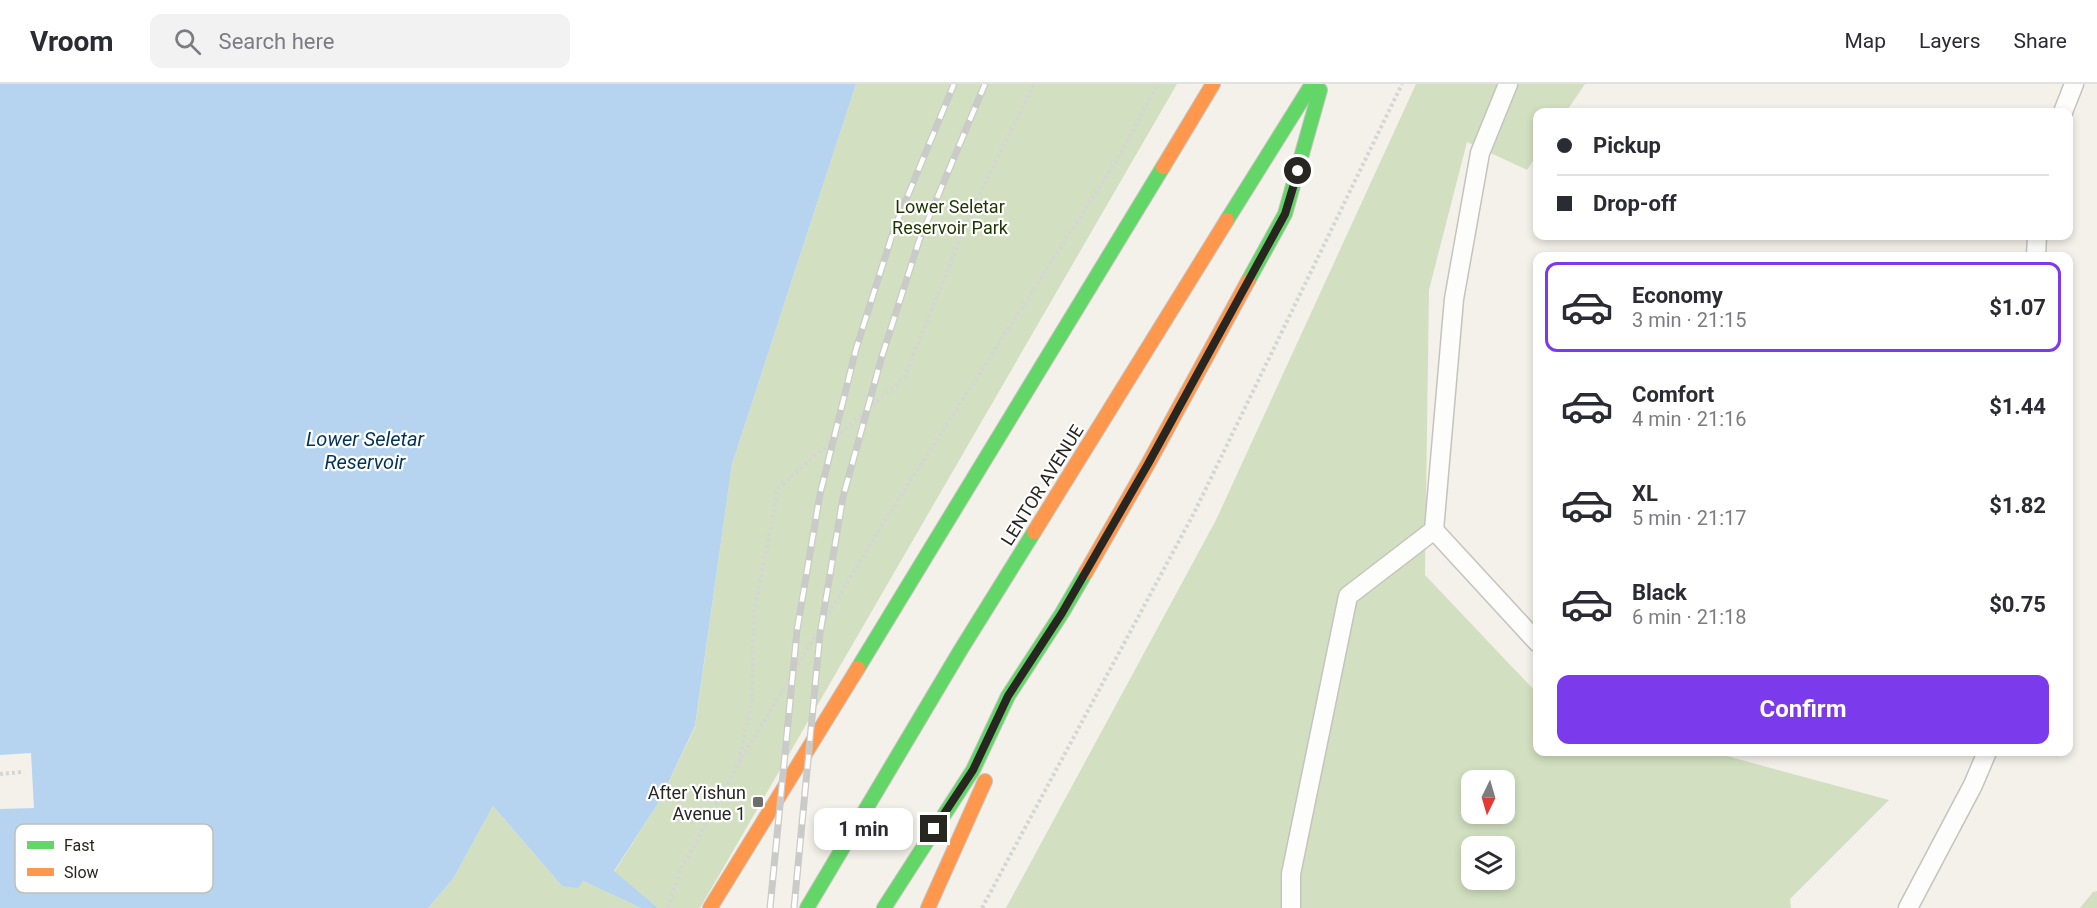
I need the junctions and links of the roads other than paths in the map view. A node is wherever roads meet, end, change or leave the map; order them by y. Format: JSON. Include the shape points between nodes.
{"nodes":[{"id":1,"x":1213,"y":84,"type":"edge"},
{"id":2,"x":1312,"y":84,"type":"edge"},
{"id":3,"x":1322,"y":84,"type":"edge"},
{"id":4,"x":1508,"y":84,"type":"edge"},
{"id":5,"x":2074,"y":84,"type":"edge"},
{"id":6,"x":2065,"y":108,"type":"edge"},
{"id":7,"x":1434,"y":530,"type":"junction"},
{"id":8,"x":1062,"y":613,"type":"junction"},
{"id":9,"x":1533,"y":638,"type":"edge"},
{"id":10,"x":1023,"y":697,"type":"dead end"},
{"id":11,"x":1985,"y":756,"type":"edge"},
{"id":12,"x":990,"y":771,"type":"dead end"},
{"id":13,"x":711,"y":908,"type":"edge"},
{"id":14,"x":807,"y":908,"type":"edge"},
{"id":15,"x":884,"y":908,"type":"edge"},
{"id":16,"x":928,"y":908,"type":"edge"},
{"id":17,"x":1291,"y":908,"type":"edge"},
{"id":18,"x":1908,"y":908,"type":"edge"}],
"edges":[{"from":1,"to":13,"type":"main road"},
{"from":2,"to":14,"type":"main road","name":"LENTOR AVENUE","via":[[967,641]]},
{"from":3,"to":8,"type":"main road","via":[[1285,214]]},
{"from":4,"to":7,"type":"lane","via":[[1480,153],[1454,299]]},
{"from":5,"to":6,"type":"lane"},
{"from":7,"to":9,"type":"lane"},
{"from":7,"to":17,"type":"lane","via":[[1348,596],[1291,874]]},
{"from":8,"to":10,"type":"main road"},
{"from":8,"to":15,"type":"main road","via":[[1008,696],[973,770]]},
{"from":11,"to":18,"type":"lane"},
{"from":12,"to":16,"type":"main road"}]}
